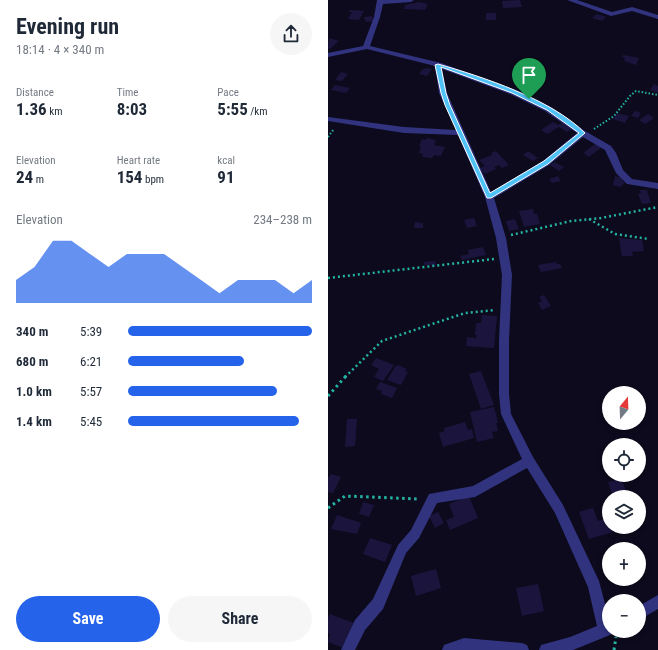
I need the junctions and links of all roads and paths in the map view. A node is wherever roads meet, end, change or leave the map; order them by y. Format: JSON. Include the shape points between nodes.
{"nodes":[{"id":1,"x":411,"y":0,"type":"edge"},
{"id":2,"x":570,"y":0,"type":"edge"},
{"id":3,"x":380,"y":1,"type":"edge"},
{"id":4,"x":658,"y":17,"type":"edge"},
{"id":5,"x":367,"y":47,"type":"junction"},
{"id":6,"x":328,"y":55,"type":"edge"},
{"id":7,"x":438,"y":65,"type":"junction"},
{"id":8,"x":658,"y":95,"type":"edge"},
{"id":9,"x":328,"y":119,"type":"edge"},
{"id":10,"x":461,"y":133,"type":"junction"},
{"id":11,"x":585,"y":134,"type":"junction"},
{"id":12,"x":658,"y":186,"type":"edge"},
{"id":13,"x":489,"y":197,"type":"junction"},
{"id":14,"x":658,"y":207,"type":"edge"},
{"id":15,"x":588,"y":219,"type":"junction"},
{"id":16,"x":500,"y":238,"type":"junction"},
{"id":17,"x":649,"y":238,"type":"dead end"},
{"id":18,"x":504,"y":258,"type":"junction"},
{"id":19,"x":328,"y":278,"type":"edge"},
{"id":20,"x":505,"y":308,"type":"junction"},
{"id":21,"x":328,"y":396,"type":"edge"},
{"id":22,"x":529,"y":461,"type":"junction"},
{"id":23,"x":434,"y":498,"type":"junction"},
{"id":24,"x":328,"y":508,"type":"edge"},
{"id":25,"x":658,"y":602,"type":"edge"},
{"id":26,"x":646,"y":609,"type":"edge"},
{"id":27,"x":602,"y":612,"type":"edge"},
{"id":28,"x":602,"y":631,"type":"edge"},
{"id":29,"x":348,"y":650,"type":"edge"},
{"id":30,"x":449,"y":650,"type":"edge"},
{"id":31,"x":522,"y":650,"type":"edge"},
{"id":32,"x":546,"y":650,"type":"edge"}],
"edges":[{"from":1,"to":3,"type":"street"},
{"from":2,"to":4,"type":"street","via":[[611,14],[632,9]]},
{"from":3,"to":5,"type":"street"},
{"from":5,"to":6,"type":"street"},
{"from":5,"to":7,"type":"street"},
{"from":7,"to":10,"type":"street","via":[[443,93]]},
{"from":7,"to":11,"type":"street","via":[[513,92],[548,109]]},
{"from":8,"to":11,"type":"path","via":[[642,90],[636,91],[627,96],[624,104],[609,121]]},
{"from":9,"to":10,"type":"street","via":[[404,130]]},
{"from":10,"to":13,"type":"street"},
{"from":11,"to":12,"type":"street","via":[[608,148],[618,171],[630,182]]},
{"from":11,"to":13,"type":"street","via":[[546,163]]},
{"from":13,"to":16,"type":"street"},
{"from":14,"to":15,"type":"path"},
{"from":15,"to":16,"type":"path"},
{"from":15,"to":17,"type":"path","via":[[615,234]]},
{"from":16,"to":18,"type":"street"},
{"from":18,"to":19,"type":"path"},
{"from":18,"to":20,"type":"street","via":[[507,275]]},
{"from":20,"to":21,"type":"path","via":[[465,314],[382,341]]},
{"from":20,"to":22,"type":"street","via":[[506,414]]},
{"from":22,"to":23,"type":"street","via":[[475,491]]},
{"from":22,"to":27,"type":"street","via":[[559,509],[594,586]]},
{"from":23,"to":24,"type":"path","via":[[345,496]]},
{"from":23,"to":29,"type":"street","via":[[415,534],[402,549],[378,604],[360,625]]},
{"from":25,"to":26,"type":"street"},
{"from":28,"to":32,"type":"street","via":[[556,649]]},
{"from":30,"to":31,"type":"street","via":[[464,645]]}]}
